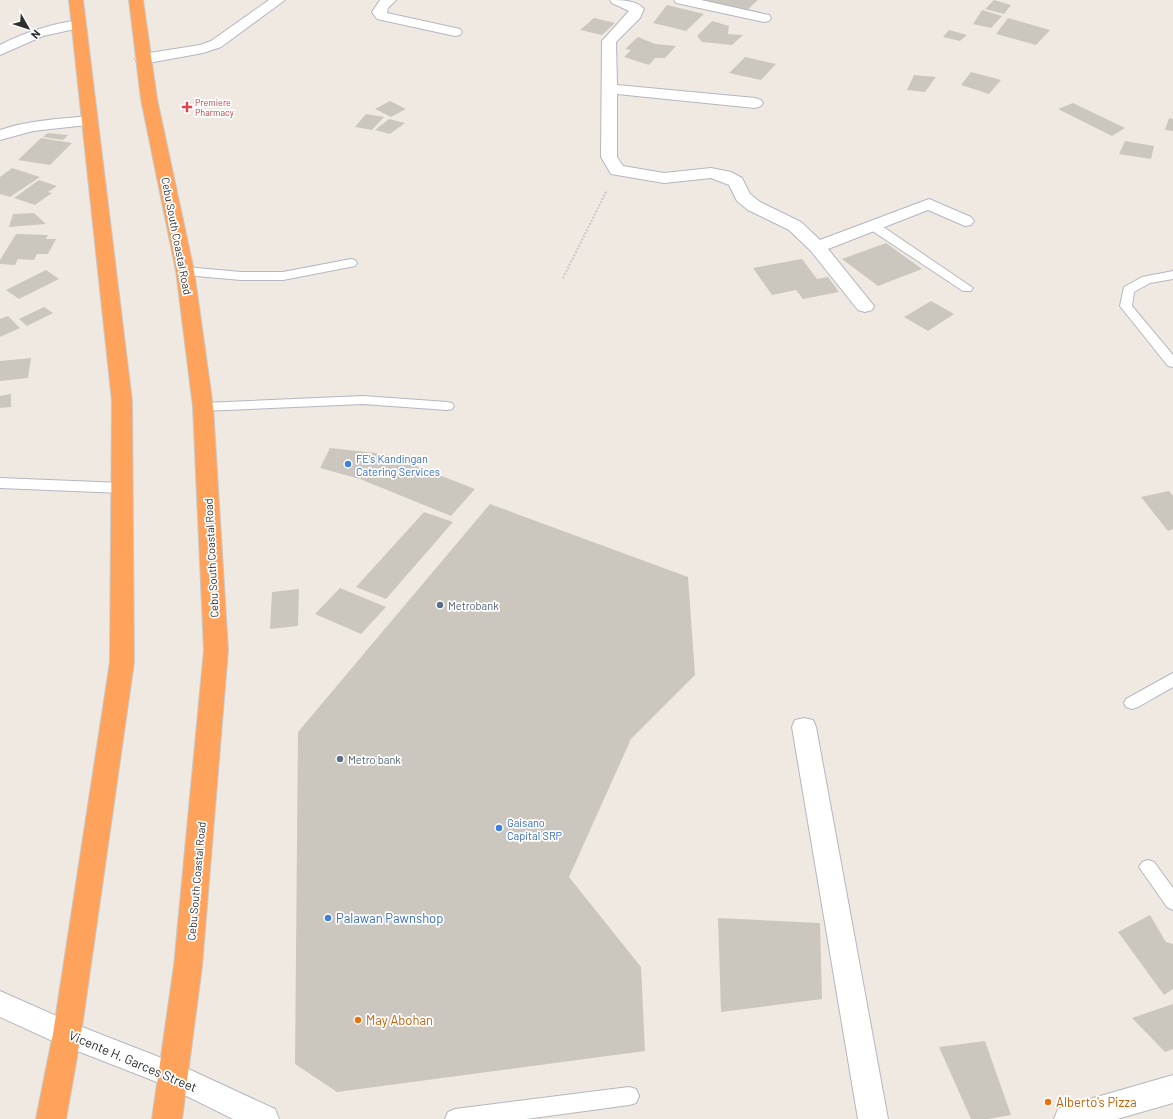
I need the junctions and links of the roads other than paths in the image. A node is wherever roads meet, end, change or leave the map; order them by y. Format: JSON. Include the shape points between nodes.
{"nodes":[{"id":1,"x":76,"y":0,"type":"edge"},
{"id":2,"x":136,"y":0,"type":"edge"},
{"id":3,"x":278,"y":0,"type":"edge"},
{"id":4,"x":389,"y":0,"type":"edge"},
{"id":5,"x":681,"y":0,"type":"edge"},
{"id":6,"x":631,"y":2,"type":"edge"},
{"id":7,"x":764,"y":18,"type":"dead end"},
{"id":8,"x":79,"y":24,"type":"junction"},
{"id":9,"x":455,"y":32,"type":"dead end"},
{"id":10,"x":0,"y":51,"type":"edge"},
{"id":11,"x":143,"y":59,"type":"junction"},
{"id":12,"x":610,"y":89,"type":"junction"},
{"id":13,"x":755,"y":103,"type":"dead end"},
{"id":14,"x":90,"y":121,"type":"junction"},
{"id":15,"x":0,"y":135,"type":"edge"},
{"id":16,"x":965,"y":221,"type":"dead end"},
{"id":17,"x":872,"y":226,"type":"junction"},
{"id":18,"x":817,"y":247,"type":"junction"},
{"id":19,"x":351,"y":263,"type":"dead end"},
{"id":20,"x":185,"y":271,"type":"junction"},
{"id":21,"x":1173,"y":275,"type":"edge"},
{"id":22,"x":967,"y":288,"type":"dead end"},
{"id":23,"x":865,"y":306,"type":"dead end"},
{"id":24,"x":1173,"y":363,"type":"edge"},
{"id":25,"x":447,"y":406,"type":"dead end"},
{"id":26,"x":204,"y":407,"type":"junction"},
{"id":27,"x":0,"y":483,"type":"edge"},
{"id":28,"x":122,"y":488,"type":"junction"},
{"id":29,"x":1173,"y":679,"type":"edge"},
{"id":30,"x":1132,"y":703,"type":"dead end"},
{"id":31,"x":804,"y":727,"type":"dead end"},
{"id":32,"x":1148,"y":867,"type":"dead end"},
{"id":33,"x":1173,"y":902,"type":"edge"},
{"id":34,"x":0,"y":1004,"type":"edge"},
{"id":35,"x":67,"y":1034,"type":"junction"},
{"id":36,"x":172,"y":1075,"type":"junction"},
{"id":37,"x":1173,"y":1089,"type":"edge"},
{"id":38,"x":629,"y":1096,"type":"dead end"},
{"id":39,"x":51,"y":1119,"type":"edge"},
{"id":40,"x":167,"y":1119,"type":"edge"},
{"id":41,"x":264,"y":1119,"type":"edge"},
{"id":42,"x":455,"y":1119,"type":"edge"},
{"id":43,"x":872,"y":1119,"type":"edge"},
{"id":44,"x":1069,"y":1119,"type":"edge"}],
"edges":[{"from":1,"to":8,"type":"highway"},
{"from":2,"to":11,"type":"highway","name":"Cebu South Coastal Road"},
{"from":3,"to":11,"type":"street","via":[[216,44],[204,49]]},
{"from":4,"to":9,"type":"street","via":[[379,12],[382,16]]},
{"from":5,"to":7,"type":"street"},
{"from":6,"to":12,"type":"street","via":[[637,8],[635,15],[609,41]]},
{"from":8,"to":10,"type":"street","via":[[56,27],[30,35]]},
{"from":8,"to":14,"type":"highway"},
{"from":11,"to":20,"type":"highway","name":"Cebu South Coastal Road"},
{"from":12,"to":13,"type":"street"},
{"from":12,"to":18,"type":"street","via":[[609,157],[617,170],[664,178],[711,173],[724,176],[736,182],[743,197],[754,206],[795,226]]},
{"from":14,"to":15,"type":"street","via":[[39,125]]},
{"from":14,"to":28,"type":"highway","via":[[122,401]]},
{"from":16,"to":17,"type":"street","via":[[929,204]]},
{"from":17,"to":18,"type":"street"},
{"from":17,"to":22,"type":"lane"},
{"from":18,"to":23,"type":"street"},
{"from":19,"to":20,"type":"lane","via":[[283,276],[241,276]]},
{"from":20,"to":26,"type":"highway","name":"Cebu South Coastal Road"},
{"from":21,"to":24,"type":"lane","via":[[1146,280],[1128,290],[1126,306]]},
{"from":25,"to":26,"type":"lane","via":[[363,400]]},
{"from":26,"to":36,"type":"highway","name":"Cebu South Coastal Road","via":[[216,650],[188,966]]},
{"from":27,"to":28,"type":"lane"},
{"from":28,"to":35,"type":"highway","via":[[122,662]]},
{"from":29,"to":30,"type":"lane"},
{"from":31,"to":43,"type":"street"},
{"from":32,"to":33,"type":"lane"},
{"from":34,"to":35,"type":"street","name":"Vicente H. Garces Street"},
{"from":35,"to":36,"type":"street","name":"Vicente H. Garces Street"},
{"from":35,"to":39,"type":"highway"},
{"from":36,"to":40,"type":"highway","name":"Cebu South Coastal Road"},
{"from":36,"to":41,"type":"street","name":"Vicente H. Garces Street"},
{"from":37,"to":44,"type":"street"},
{"from":38,"to":42,"type":"lane"}]}
